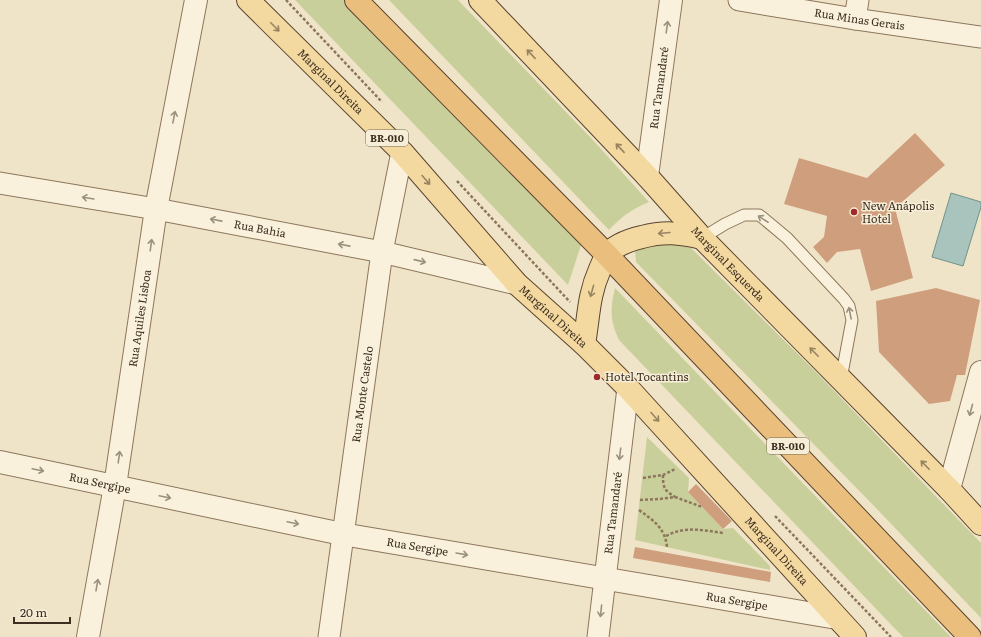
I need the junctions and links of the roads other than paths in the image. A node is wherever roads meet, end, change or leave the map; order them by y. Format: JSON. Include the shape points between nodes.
{"nodes":[{"id":1,"x":196,"y":0,"type":"edge"},
{"id":2,"x":248,"y":0,"type":"edge"},
{"id":3,"x":356,"y":0,"type":"edge"},
{"id":4,"x":480,"y":0,"type":"edge"},
{"id":5,"x":671,"y":0,"type":"edge"},
{"id":6,"x":739,"y":0,"type":"edge"},
{"id":7,"x":856,"y":9,"type":"edge"},
{"id":8,"x":981,"y":37,"type":"edge"},
{"id":9,"x":402,"y":152,"type":"junction"},
{"id":10,"x":647,"y":176,"type":"junction"},
{"id":11,"x":0,"y":183,"type":"edge"},
{"id":12,"x":156,"y":209,"type":"junction"},
{"id":13,"x":702,"y":238,"type":"junction"},
{"id":14,"x":382,"y":252,"type":"junction"},
{"id":15,"x":606,"y":255,"type":"junction"},
{"id":16,"x":517,"y":284,"type":"junction"},
{"id":17,"x":584,"y":344,"type":"junction"},
{"id":18,"x":981,"y":372,"type":"edge"},
{"id":19,"x":841,"y":379,"type":"junction"},
{"id":20,"x":628,"y":388,"type":"junction"},
{"id":21,"x":0,"y":462,"type":"edge"},
{"id":22,"x":115,"y":486,"type":"junction"},
{"id":23,"x":949,"y":489,"type":"junction"},
{"id":24,"x":981,"y":524,"type":"edge"},
{"id":25,"x":342,"y":534,"type":"junction"},
{"id":26,"x":605,"y":578,"type":"junction"},
{"id":27,"x":837,"y":618,"type":"junction"},
{"id":28,"x":88,"y":637,"type":"edge"},
{"id":29,"x":329,"y":637,"type":"edge"},
{"id":30,"x":598,"y":637,"type":"edge"},
{"id":31,"x":856,"y":637,"type":"edge"},
{"id":32,"x":970,"y":637,"type":"edge"}],
"edges":[{"from":12,"to":1,"type":"street","name":"Rua Aquiles Lisboa","one_way":true},
{"from":2,"to":9,"type":"main road","name":"Marginal Direita","number":"BR-010","one_way":true},
{"from":3,"to":15,"type":"highway","number":"BR-010"},
{"from":10,"to":4,"type":"main road","name":"Marginal Esquerda","one_way":true},
{"from":10,"to":5,"type":"street","name":"Rua Tamandaré","one_way":true},
{"from":6,"to":7,"type":"street","name":"Rua Minas Gerais"},
{"from":7,"to":8,"type":"street","name":"Rua Minas Gerais"},
{"from":9,"to":14,"type":"street","name":"Rua Monte Castelo"},
{"from":9,"to":16,"type":"main road","name":"Marginal Direita","number":"BR-010","one_way":true},
{"from":10,"to":13,"type":"main road","name":"Marginal Esquerda"},
{"from":12,"to":11,"type":"street","name":"Rua Bahia","one_way":true},
{"from":14,"to":12,"type":"street","name":"Rua Bahia","one_way":true},
{"from":22,"to":12,"type":"street","name":"Rua Aquiles Lisboa","one_way":true},
{"from":13,"to":15,"type":"main road","one_way":true,"via":[[669,232],[652,234],[619,245]]},
{"from":19,"to":13,"type":"main road","name":"Marginal Esquerda","one_way":true},
{"from":19,"to":13,"type":"lane","one_way":true,"via":[[852,320],[849,306],[786,238],[763,218],[752,214],[725,224]]},
{"from":14,"to":16,"type":"street","name":"Rua Bahia","one_way":true},
{"from":14,"to":25,"type":"street","name":"Rua Monte Castelo"},
{"from":15,"to":17,"type":"main road","one_way":true,"via":[[590,298]]},
{"from":15,"to":32,"type":"highway","number":"BR-010"},
{"from":16,"to":17,"type":"main road","name":"Marginal Direita","number":"BR-010"},
{"from":17,"to":20,"type":"main road","name":"Marginal Direita","number":"BR-010"},
{"from":18,"to":23,"type":"street","one_way":true},
{"from":23,"to":19,"type":"main road","name":"Marginal Esquerda","one_way":true},
{"from":20,"to":26,"type":"street","name":"Rua Tamandaré","one_way":true},
{"from":20,"to":27,"type":"main road","name":"Marginal Direita","number":"BR-010","one_way":true},
{"from":21,"to":22,"type":"street","name":"Rua Sergipe","one_way":true},
{"from":22,"to":25,"type":"street","name":"Rua Sergipe","one_way":true},
{"from":28,"to":22,"type":"street","name":"Rua Aquiles Lisboa","one_way":true},
{"from":23,"to":24,"type":"main road","name":"Marginal Esquerda"},
{"from":25,"to":26,"type":"street","name":"Rua Sergipe","one_way":true},
{"from":25,"to":29,"type":"street","name":"Rua Monte Castelo"},
{"from":26,"to":27,"type":"street","name":"Rua Sergipe"},
{"from":26,"to":30,"type":"street","name":"Rua Tamandaré","one_way":true},
{"from":27,"to":31,"type":"main road","name":"Marginal Direita","number":"BR-010"}]}
